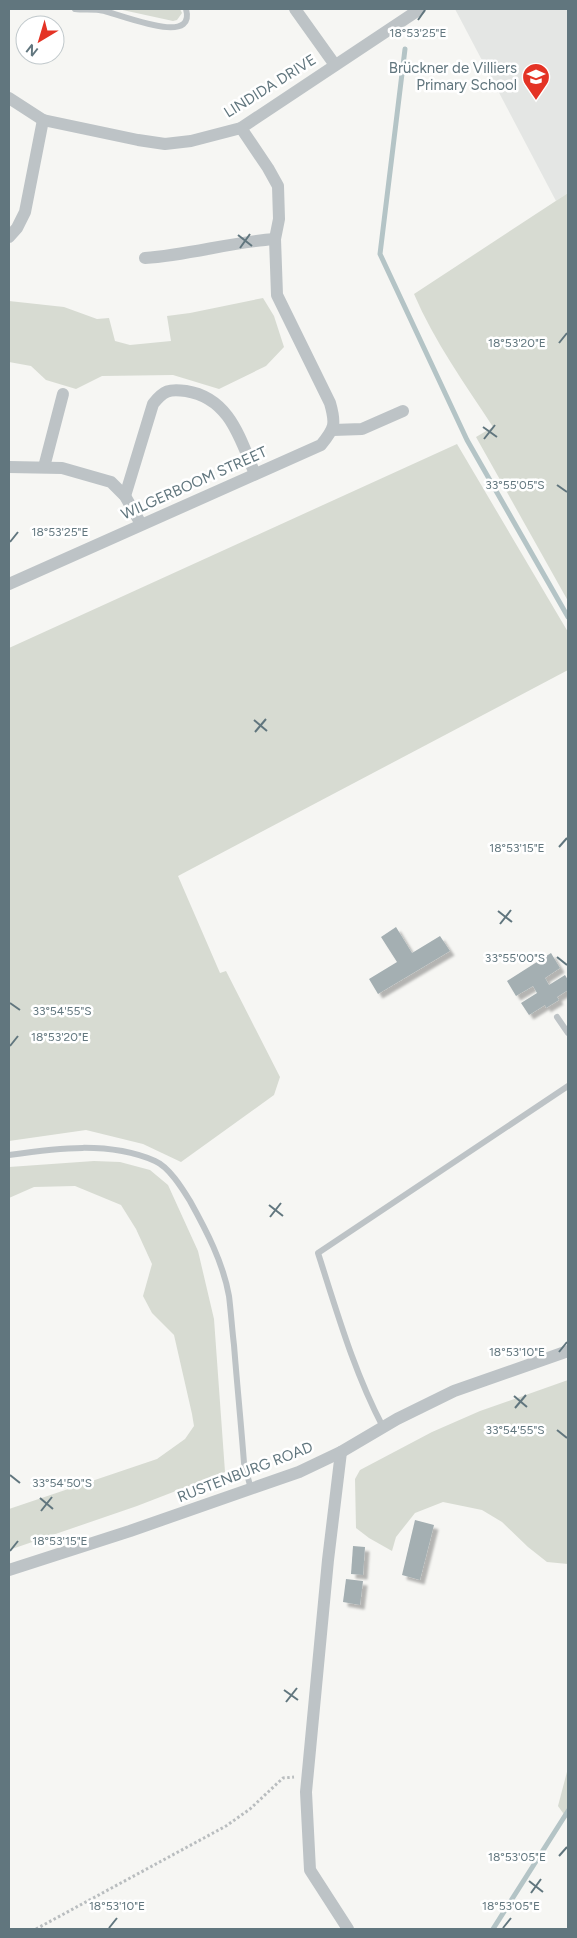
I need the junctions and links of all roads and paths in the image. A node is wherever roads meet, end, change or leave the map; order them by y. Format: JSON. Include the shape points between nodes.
{"nodes":[{"id":1,"x":99,"y":9,"type":"edge"},
{"id":2,"x":186,"y":9,"type":"edge"},
{"id":3,"x":295,"y":9,"type":"edge"},
{"id":4,"x":420,"y":9,"type":"edge"},
{"id":5,"x":75,"y":10,"type":"edge"},
{"id":6,"x":335,"y":64,"type":"junction"},
{"id":7,"x":9,"y":98,"type":"edge"},
{"id":8,"x":43,"y":120,"type":"junction"},
{"id":9,"x":241,"y":128,"type":"junction"},
{"id":10,"x":9,"y":237,"type":"edge"},
{"id":11,"x":275,"y":239,"type":"junction"},
{"id":12,"x":145,"y":258,"type":"dead end"},
{"id":13,"x":63,"y":394,"type":"dead end"},
{"id":14,"x":403,"y":411,"type":"dead end"},
{"id":15,"x":333,"y":430,"type":"junction"},
{"id":16,"x":9,"y":467,"type":"edge"},
{"id":17,"x":44,"y":467,"type":"junction"},
{"id":18,"x":255,"y":474,"type":"junction"},
{"id":19,"x":125,"y":496,"type":"junction"},
{"id":20,"x":141,"y":524,"type":"junction"},
{"id":21,"x":9,"y":584,"type":"edge"},
{"id":22,"x":557,"y":1017,"type":"dead end"},
{"id":23,"x":568,"y":1033,"type":"edge"},
{"id":24,"x":568,"y":1086,"type":"edge"},
{"id":25,"x":9,"y":1155,"type":"edge"},
{"id":26,"x":568,"y":1351,"type":"edge"},
{"id":27,"x":383,"y":1427,"type":"junction"},
{"id":28,"x":341,"y":1452,"type":"junction"},
{"id":29,"x":251,"y":1489,"type":"junction"},
{"id":30,"x":9,"y":1570,"type":"edge"},
{"id":31,"x":306,"y":1792,"type":"junction"},
{"id":32,"x":36,"y":1929,"type":"edge"},
{"id":33,"x":348,"y":1929,"type":"edge"}],
"edges":[{"from":1,"to":2,"type":"lane","via":[[173,28],[185,22]]},
{"from":1,"to":5,"type":"lane"},
{"from":3,"to":6,"type":"street"},
{"from":4,"to":6,"type":"street","name":"LINDIDA DRIVE"},
{"from":6,"to":9,"type":"street","name":"LINDIDA DRIVE"},
{"from":7,"to":8,"type":"street","name":"LINDIDA DRIVE"},
{"from":8,"to":9,"type":"street","name":"LINDIDA DRIVE","via":[[164,144],[192,142]]},
{"from":8,"to":10,"type":"street","via":[[26,212]]},
{"from":9,"to":11,"type":"street","via":[[278,186],[279,219]]},
{"from":11,"to":12,"type":"street"},
{"from":11,"to":15,"type":"street","via":[[277,295],[330,403]]},
{"from":13,"to":17,"type":"street"},
{"from":14,"to":15,"type":"street","via":[[362,429]]},
{"from":15,"to":18,"type":"street","name":"WILGERBOOM STREET","via":[[321,445]]},
{"from":16,"to":17,"type":"street"},
{"from":17,"to":19,"type":"street","via":[[62,468],[110,482]]},
{"from":18,"to":19,"type":"street","via":[[226,413],[216,402],[194,392],[173,389],[162,393],[153,404]]},
{"from":18,"to":20,"type":"street","name":"WILGERBOOM STREET"},
{"from":19,"to":20,"type":"street"},
{"from":20,"to":21,"type":"street","name":"WILGERBOOM STREET"},
{"from":22,"to":23,"type":"lane"},
{"from":24,"to":27,"type":"lane","via":[[318,1253],[341,1327]]},
{"from":25,"to":29,"type":"lane","via":[[105,1148],[157,1162],[180,1184],[204,1226],[229,1294],[244,1463]]},
{"from":26,"to":27,"type":"street","name":"RUSTENBURG ROAD","via":[[454,1391]]},
{"from":27,"to":28,"type":"street","name":"RUSTENBURG ROAD"},
{"from":28,"to":29,"type":"street","name":"RUSTENBURG ROAD","via":[[299,1472]]},
{"from":28,"to":31,"type":"street"},
{"from":29,"to":30,"type":"street","name":"RUSTENBURG ROAD"},
{"from":31,"to":32,"type":"path","via":[[295,1777],[283,1778],[226,1826]]},
{"from":31,"to":33,"type":"street","via":[[310,1870]]}]}
